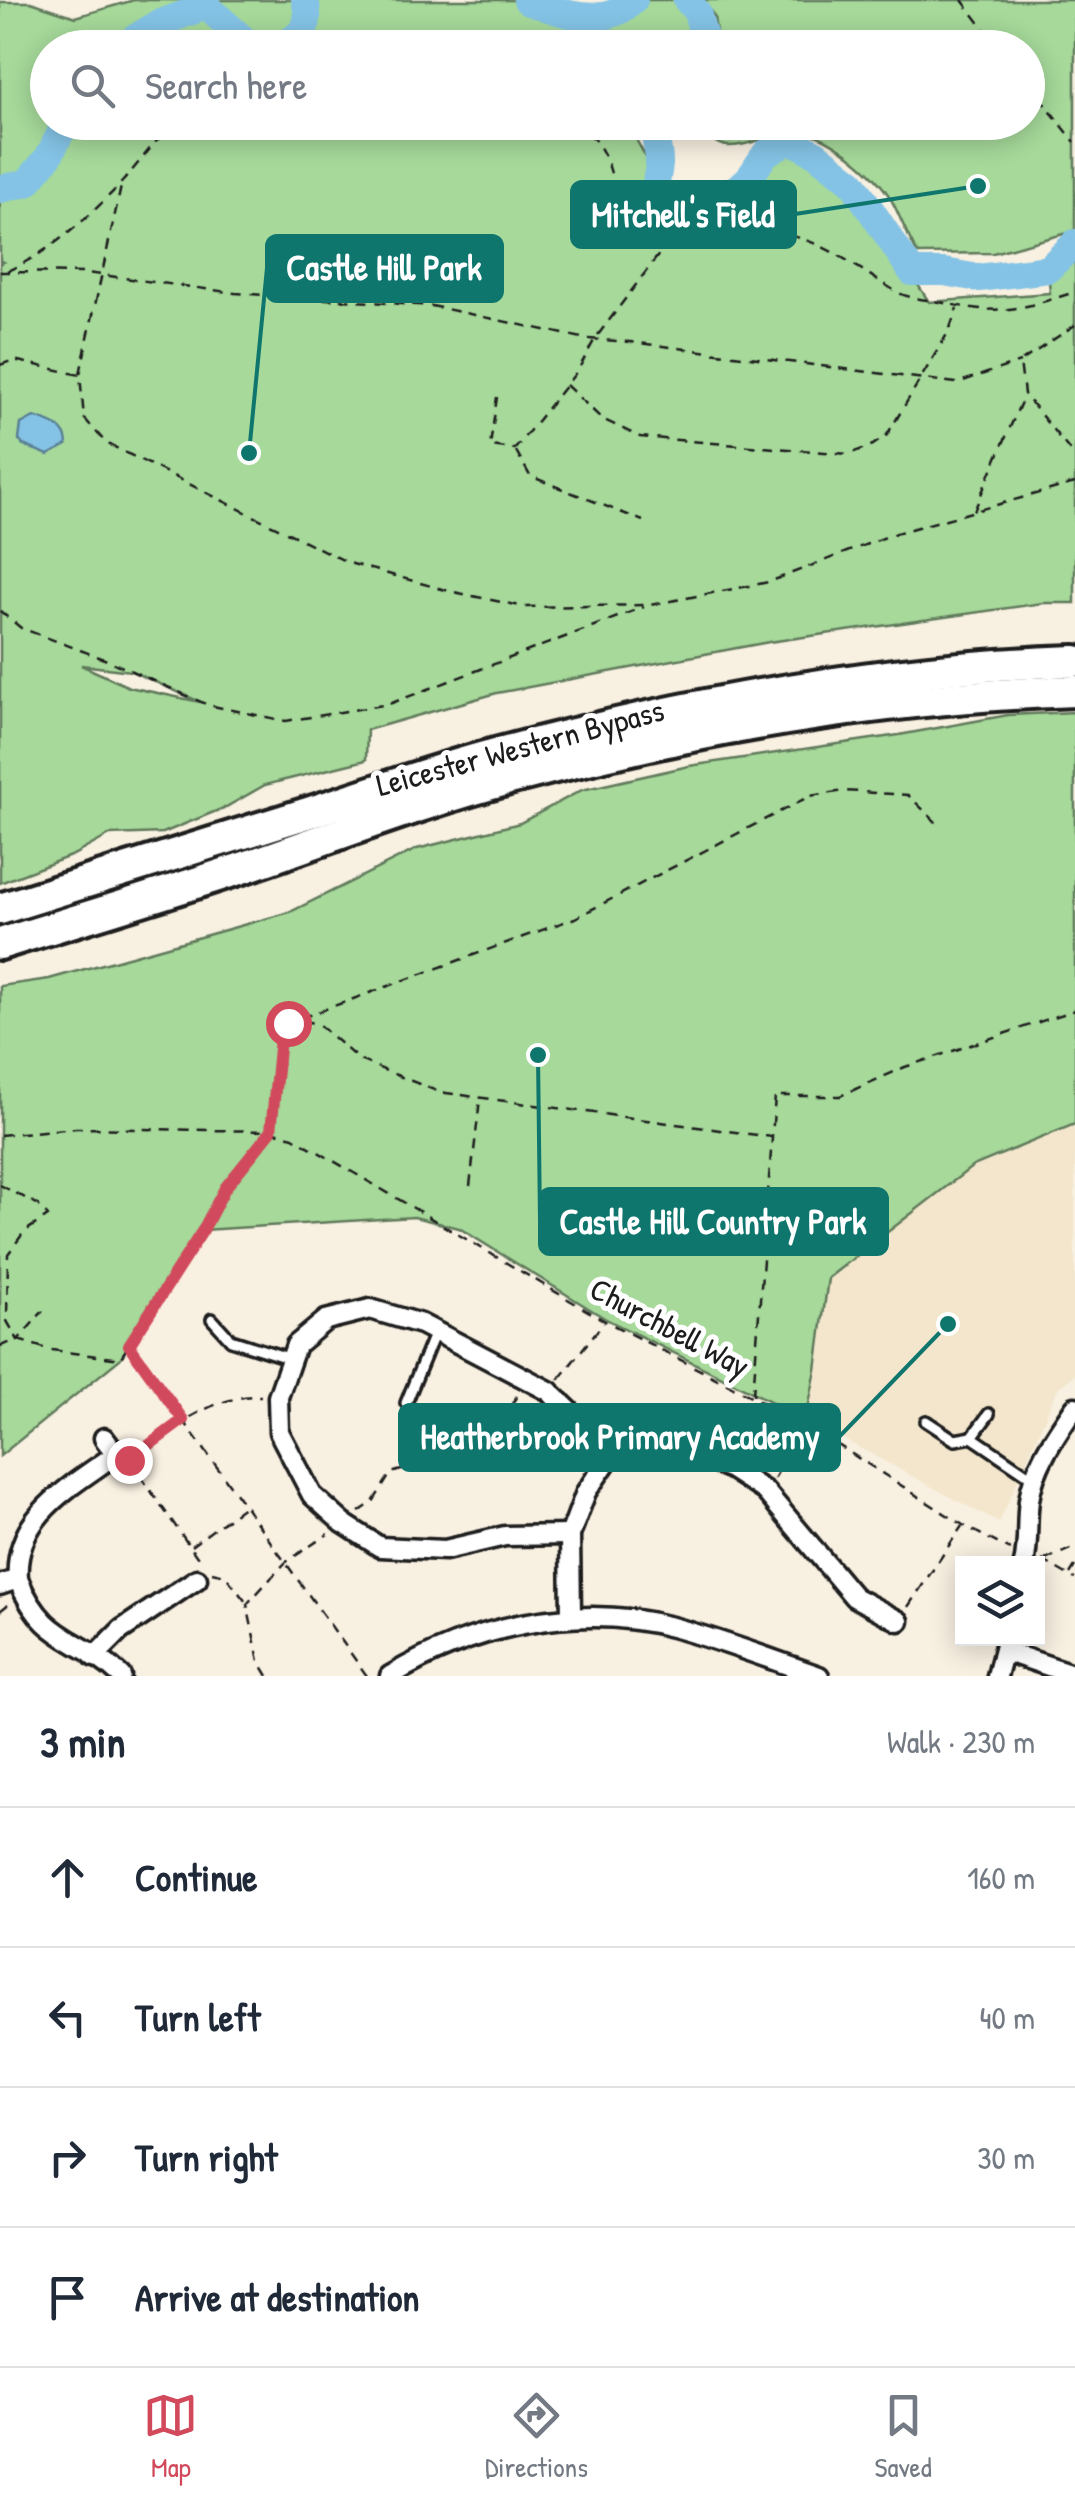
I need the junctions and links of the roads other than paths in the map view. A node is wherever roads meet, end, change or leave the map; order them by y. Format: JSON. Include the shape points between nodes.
{"nodes":[{"id":1,"x":1075,"y":661,"type":"edge"},
{"id":2,"x":1075,"y":691,"type":"edge"},
{"id":3,"x":0,"y":909,"type":"edge"},
{"id":4,"x":0,"y":944,"type":"edge"},
{"id":5,"x":212,"y":1319,"type":"dead end"},
{"id":6,"x":436,"y":1330,"type":"junction"},
{"id":7,"x":291,"y":1359,"type":"junction"},
{"id":8,"x":406,"y":1403,"type":"dead end"},
{"id":9,"x":1075,"y":1407,"type":"edge"},
{"id":10,"x":988,"y":1414,"type":"dead end"},
{"id":11,"x":926,"y":1421,"type":"dead end"},
{"id":12,"x":972,"y":1436,"type":"junction"},
{"id":13,"x":104,"y":1438,"type":"dead end"},
{"id":14,"x":610,"y":1458,"type":"junction"},
{"id":15,"x":1034,"y":1479,"type":"junction"},
{"id":16,"x":570,"y":1535,"type":"junction"},
{"id":17,"x":1031,"y":1556,"type":"edge"},
{"id":18,"x":197,"y":1579,"type":"dead end"},
{"id":19,"x":9,"y":1582,"type":"edge"},
{"id":20,"x":572,"y":1617,"type":"junction"},
{"id":21,"x":899,"y":1621,"type":"road end"},
{"id":22,"x":1006,"y":1646,"type":"edge"},
{"id":23,"x":1008,"y":1646,"type":"edge"},
{"id":24,"x":94,"y":1658,"type":"junction"},
{"id":25,"x":767,"y":1667,"type":"edge"},
{"id":26,"x":116,"y":1674,"type":"edge"},
{"id":27,"x":1075,"y":1675,"type":"edge"},
{"id":28,"x":390,"y":1676,"type":"edge"},
{"id":29,"x":819,"y":1676,"type":"edge"},
{"id":30,"x":997,"y":1676,"type":"edge"}],
"edges":[{"from":1,"to":3,"type":"highway","name":"Leicester Western Bypass","via":[[825,686],[617,723],[488,756]]},
{"from":2,"to":4,"type":"highway","name":"Leicester Western Bypass","via":[[783,722],[552,767]]},
{"from":5,"to":7,"type":"lane","via":[[231,1340]]},
{"from":6,"to":7,"type":"street","via":[[370,1308],[326,1320],[296,1345]]},
{"from":6,"to":8,"type":"lane"},
{"from":6,"to":14,"type":"street","via":[[549,1390]]},
{"from":7,"to":16,"type":"street","via":[[278,1397],[279,1432],[312,1495],[343,1524],[380,1547],[445,1550],[505,1536]]},
{"from":9,"to":15,"type":"street"},
{"from":10,"to":12,"type":"lane"},
{"from":11,"to":12,"type":"lane","via":[[955,1440]]},
{"from":12,"to":15,"type":"lane"},
{"from":13,"to":19,"type":"street","via":[[116,1454],[42,1509],[22,1541]]},
{"from":14,"to":16,"type":"street","via":[[586,1492]]},
{"from":14,"to":21,"type":"street","via":[[646,1446],[688,1452],[730,1469],[765,1491],[854,1596]]},
{"from":15,"to":17,"type":"street","via":[[1028,1502]]},
{"from":16,"to":20,"type":"street"},
{"from":18,"to":24,"type":"street","via":[[121,1630]]},
{"from":19,"to":24,"type":"street","via":[[44,1624]]},
{"from":20,"to":25,"type":"street","via":[[670,1626]]},
{"from":20,"to":28,"type":"street","via":[[482,1632]]},
{"from":22,"to":30,"type":"street"},
{"from":23,"to":27,"type":"street"},
{"from":24,"to":26,"type":"street"},
{"from":25,"to":29,"type":"street"}]}
